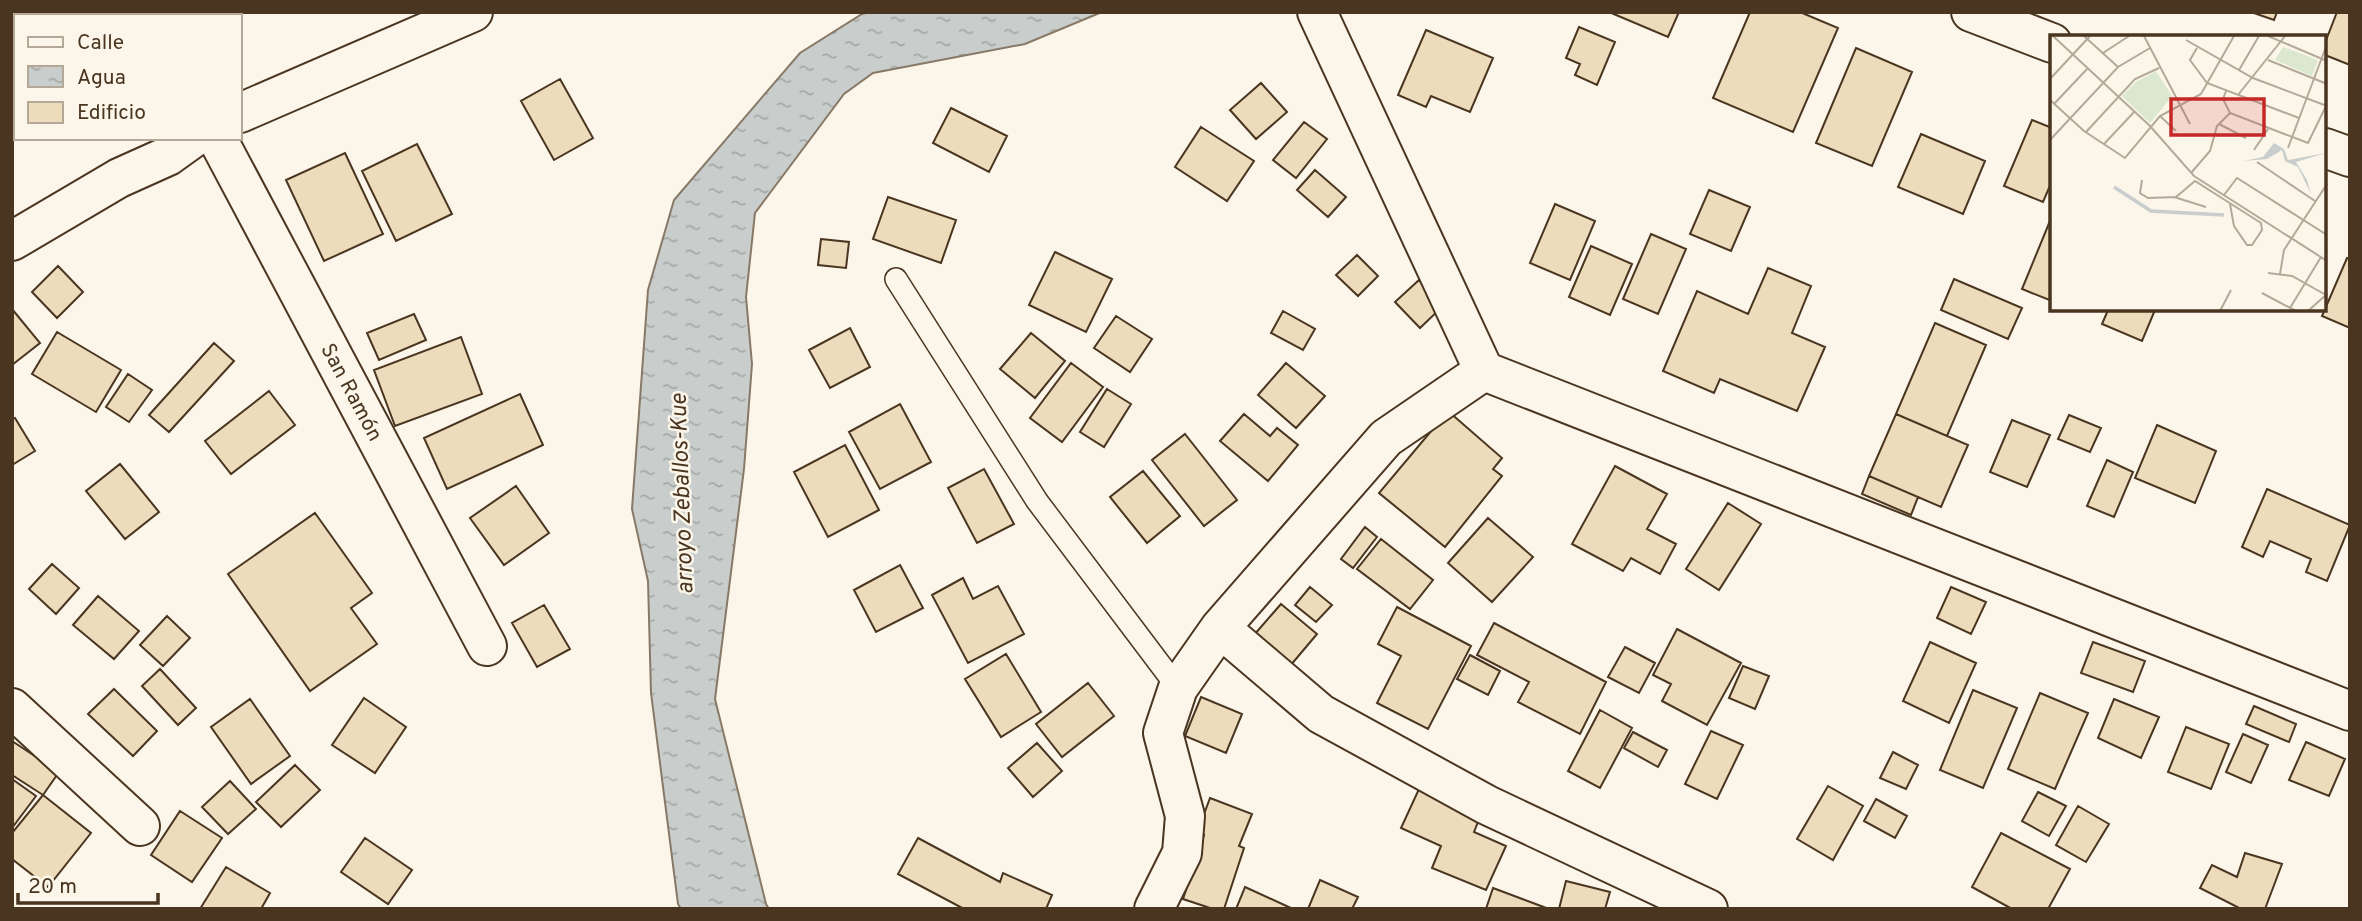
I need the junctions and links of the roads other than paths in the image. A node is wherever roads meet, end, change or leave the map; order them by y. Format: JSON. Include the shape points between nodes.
{"nodes":[{"id":1,"x":473,"y":12,"type":"edge"},
{"id":2,"x":1317,"y":12,"type":"edge"},
{"id":3,"x":1970,"y":12,"type":"edge"},
{"id":4,"x":2050,"y":42,"type":"edge"},
{"id":5,"x":242,"y":112,"type":"edge"},
{"id":6,"x":189,"y":140,"type":"edge"},
{"id":7,"x":218,"y":140,"type":"edge"},
{"id":8,"x":2327,"y":149,"type":"edge"},
{"id":9,"x":2350,"y":157,"type":"edge"},
{"id":10,"x":12,"y":241,"type":"edge"},
{"id":11,"x":897,"y":279,"type":"dead end"},
{"id":12,"x":1484,"y":371,"type":"junction"},
{"id":13,"x":1220,"y":628,"type":"junction"},
{"id":14,"x":488,"y":646,"type":"dead end"},
{"id":15,"x":1178,"y":688,"type":"junction"},
{"id":16,"x":12,"y":709,"type":"edge"},
{"id":17,"x":2350,"y":711,"type":"edge"},
{"id":18,"x":140,"y":825,"type":"dead end"},
{"id":19,"x":1154,"y":909,"type":"edge"},
{"id":20,"x":1708,"y":909,"type":"edge"}],
"edges":[{"from":1,"to":5,"type":"street"},
{"from":2,"to":12,"type":"street"},
{"from":3,"to":4,"type":"street"},
{"from":6,"to":10,"type":"street"},
{"from":7,"to":14,"type":"street","name":"San Ramón"},
{"from":8,"to":9,"type":"street"},
{"from":11,"to":15,"type":"lane","via":[[1037,501]]},
{"from":12,"to":13,"type":"street","via":[[1386,438]]},
{"from":12,"to":17,"type":"street"},
{"from":13,"to":15,"type":"street"},
{"from":13,"to":20,"type":"street","via":[[1321,714],[1487,805]]},
{"from":15,"to":19,"type":"street","via":[[1163,733],[1185,816],[1182,853]]},
{"from":16,"to":18,"type":"street"}]}
